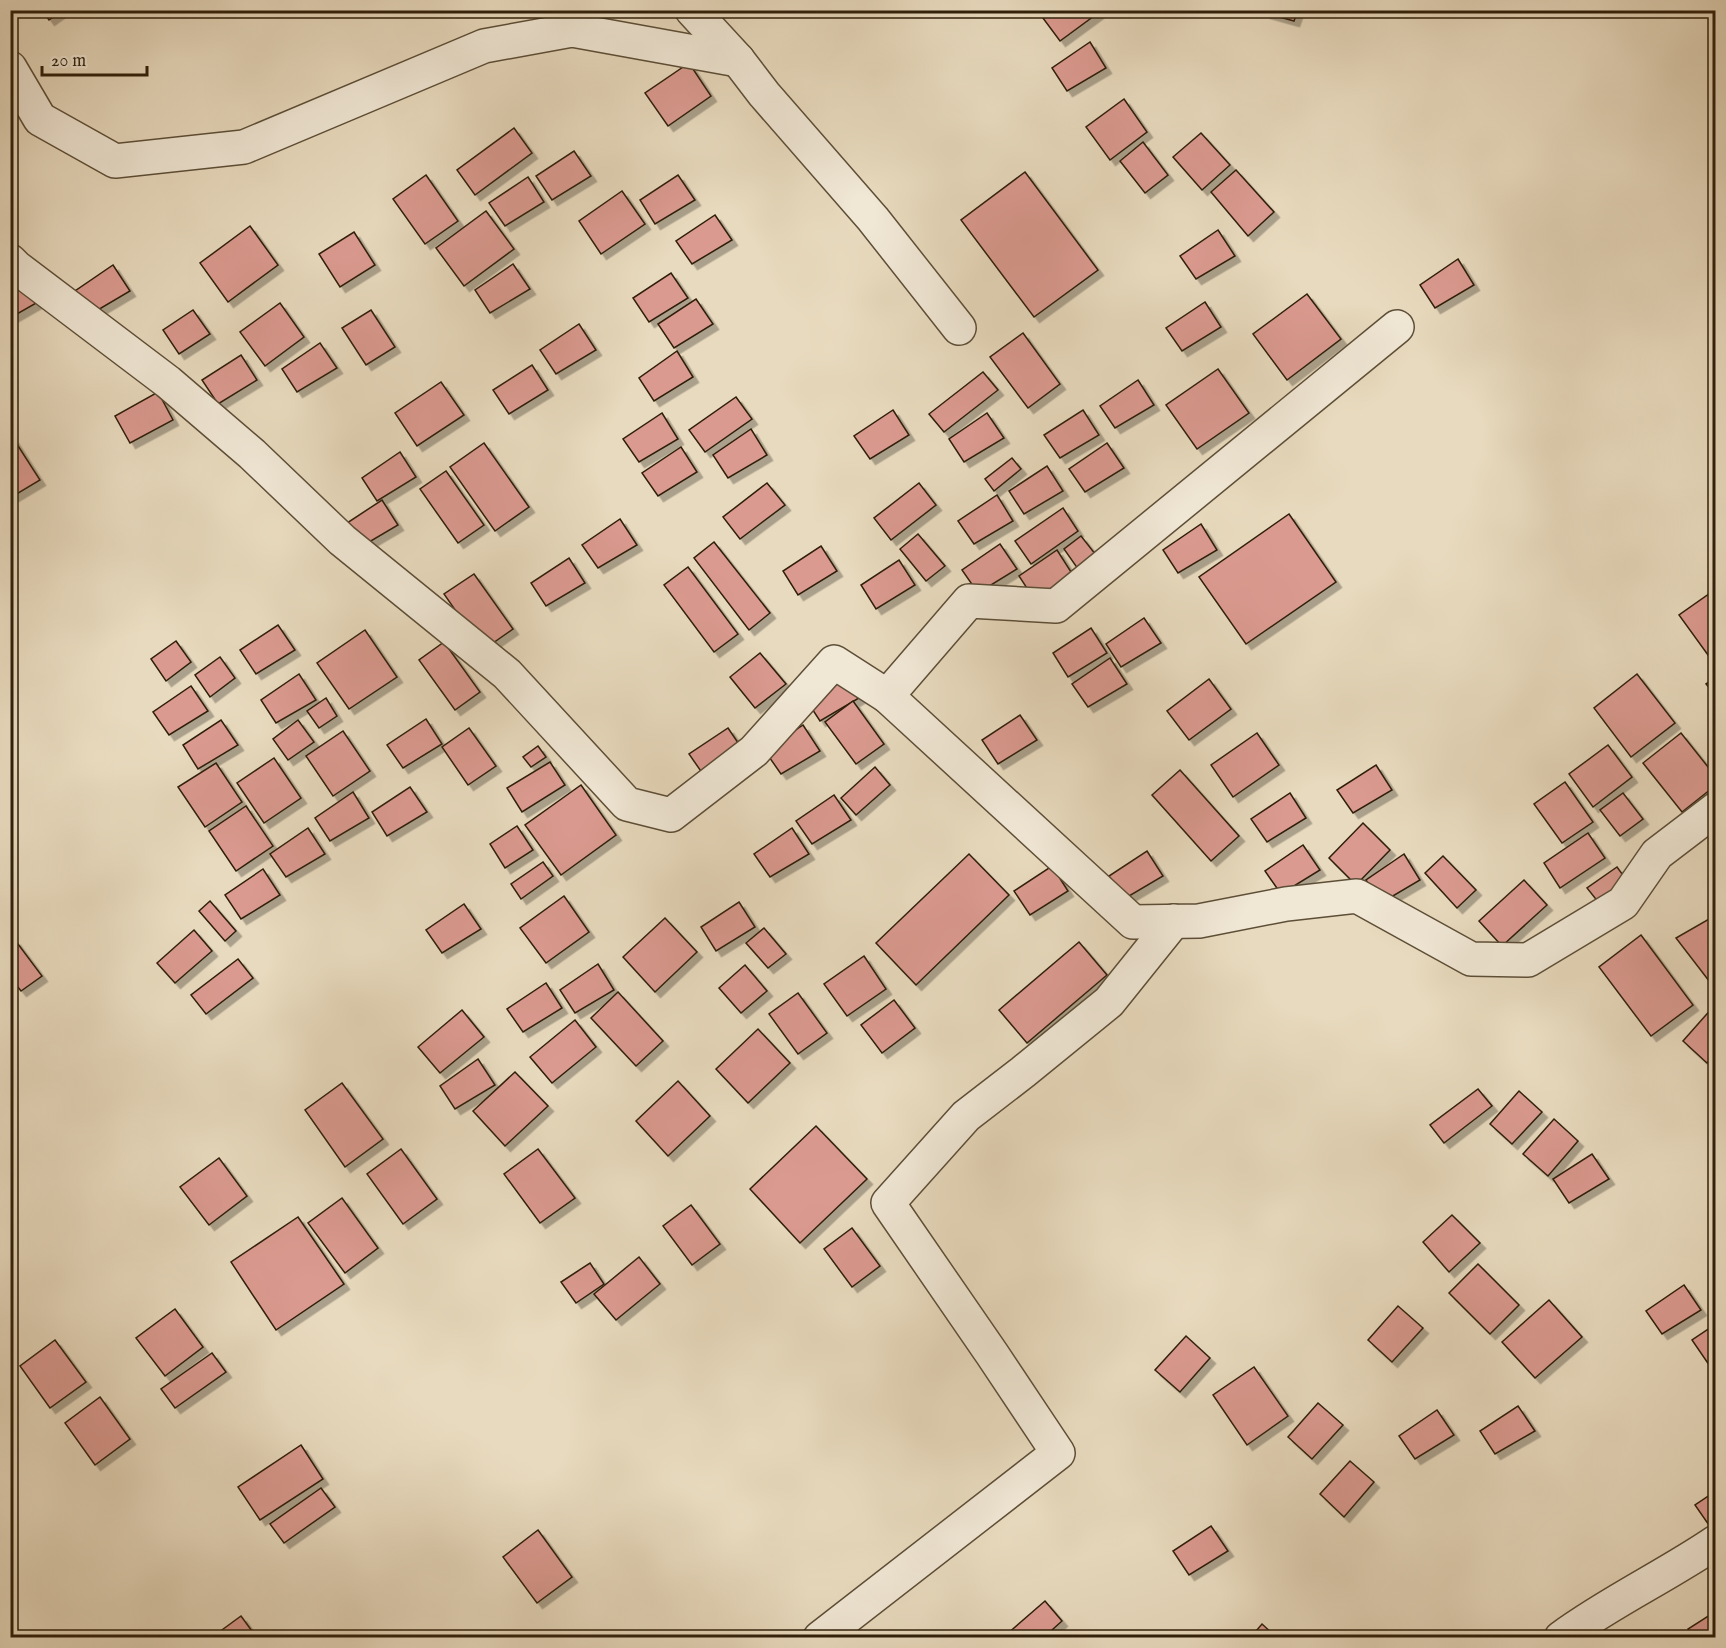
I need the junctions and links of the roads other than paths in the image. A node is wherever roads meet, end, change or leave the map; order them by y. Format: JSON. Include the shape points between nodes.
{"nodes":[{"id":1,"x":692,"y":10,"type":"edge"},
{"id":2,"x":738,"y":60,"type":"junction"},
{"id":3,"x":10,"y":68,"type":"edge"},
{"id":4,"x":10,"y":261,"type":"edge"},
{"id":5,"x":1397,"y":327,"type":"dead end"},
{"id":6,"x":959,"y":328,"type":"dead end"},
{"id":7,"x":887,"y":696,"type":"junction"},
{"id":8,"x":1716,"y":809,"type":"edge"},
{"id":9,"x":1174,"y":921,"type":"junction"},
{"id":10,"x":1716,"y":1542,"type":"edge"},
{"id":11,"x":820,"y":1638,"type":"edge"},
{"id":12,"x":1561,"y":1638,"type":"edge"}],
"edges":[{"from":1,"to":2,"type":"street"},
{"from":2,"to":3,"type":"street","via":[[572,30],[484,46],[244,147],[115,161],[40,119]]},
{"from":2,"to":6,"type":"street"},
{"from":4,"to":7,"type":"street","via":[[168,382],[252,454],[342,540],[507,674],[627,804],[671,815],[754,751],[834,662]]},
{"from":5,"to":7,"type":"street","via":[[1056,606],[969,601]]},
{"from":7,"to":9,"type":"street","via":[[1133,922]]},
{"from":8,"to":9,"type":"street","via":[[1658,854],[1623,903],[1528,960],[1471,959],[1357,896],[1286,904],[1199,921]]},
{"from":9,"to":11,"type":"street","via":[[1109,1002],[966,1116],[888,1203],[1058,1453]]},
{"from":10,"to":12,"type":"street"}]}
